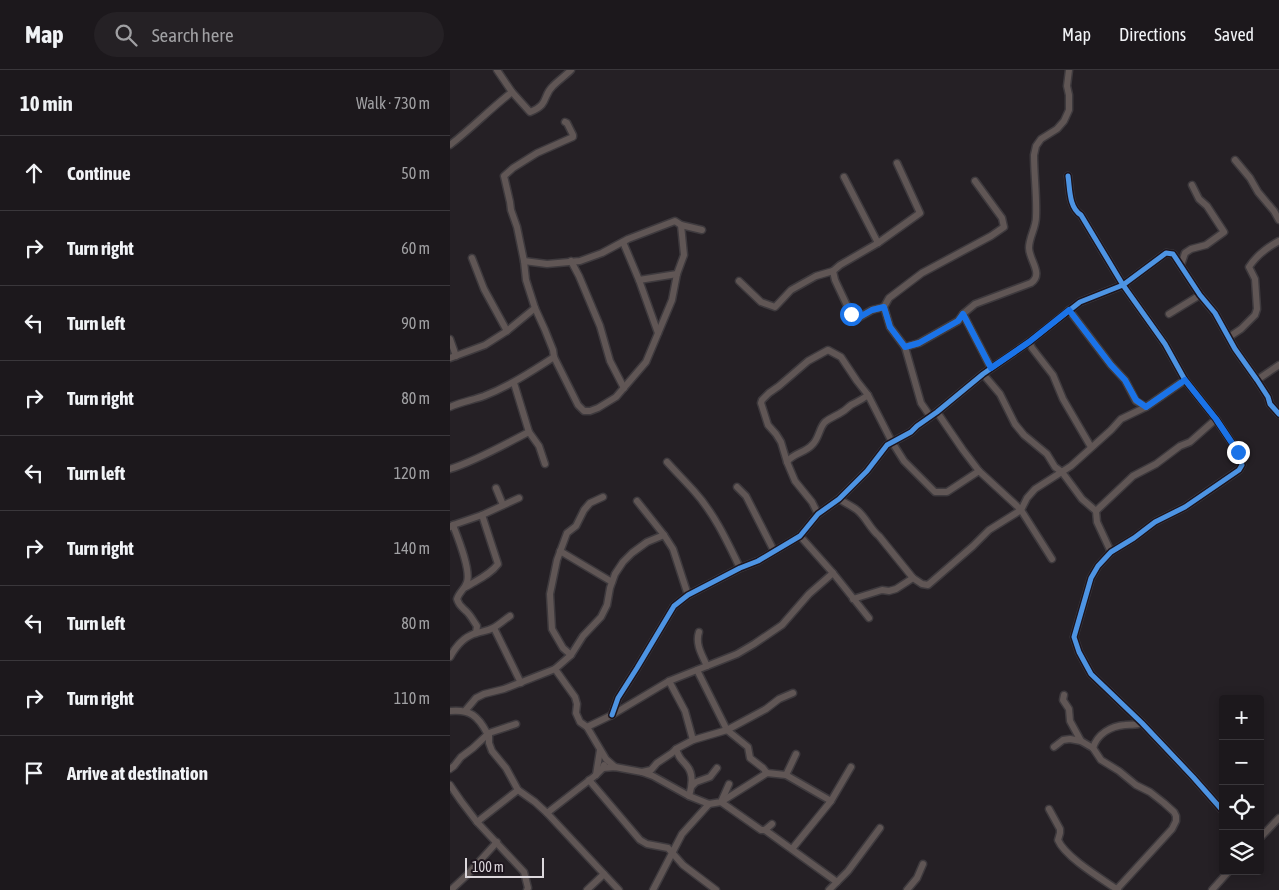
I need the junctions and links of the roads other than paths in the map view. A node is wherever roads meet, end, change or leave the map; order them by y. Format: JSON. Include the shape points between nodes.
{"nodes":[{"id":1,"x":497,"y":70,"type":"edge"},
{"id":2,"x":571,"y":70,"type":"edge"},
{"id":3,"x":1070,"y":70,"type":"edge"},
{"id":4,"x":512,"y":92,"type":"junction"},
{"id":5,"x":566,"y":122,"type":"dead end"},
{"id":6,"x":450,"y":145,"type":"edge"},
{"id":7,"x":1235,"y":160,"type":"dead end"},
{"id":8,"x":897,"y":162,"type":"dead end"},
{"id":9,"x":1068,"y":176,"type":"dead end"},
{"id":10,"x":844,"y":177,"type":"dead end"},
{"id":11,"x":975,"y":181,"type":"dead end"},
{"id":12,"x":1192,"y":185,"type":"dead end"},
{"id":13,"x":1279,"y":220,"type":"edge"},
{"id":14,"x":681,"y":225,"type":"junction"},
{"id":15,"x":702,"y":230,"type":"dead end"},
{"id":16,"x":1279,"y":240,"type":"edge"},
{"id":17,"x":623,"y":242,"type":"junction"},
{"id":18,"x":878,"y":242,"type":"junction"},
{"id":19,"x":472,"y":258,"type":"dead end"},
{"id":20,"x":571,"y":261,"type":"junction"},
{"id":21,"x":524,"y":262,"type":"junction"},
{"id":22,"x":1181,"y":265,"type":"junction"},
{"id":23,"x":833,"y":271,"type":"junction"},
{"id":24,"x":678,"y":274,"type":"junction"},
{"id":25,"x":639,"y":280,"type":"junction"},
{"id":26,"x":739,"y":281,"type":"dead end"},
{"id":27,"x":1123,"y":285,"type":"junction"},
{"id":28,"x":1200,"y":296,"type":"junction"},
{"id":29,"x":884,"y":307,"type":"junction"},
{"id":30,"x":535,"y":308,"type":"junction"},
{"id":31,"x":1069,"y":310,"type":"junction"},
{"id":32,"x":963,"y":314,"type":"junction"},
{"id":33,"x":1169,"y":314,"type":"dead end"},
{"id":34,"x":507,"y":331,"type":"junction"},
{"id":35,"x":658,"y":333,"type":"junction"},
{"id":36,"x":1229,"y":337,"type":"junction"},
{"id":37,"x":450,"y":338,"type":"edge"},
{"id":38,"x":1029,"y":342,"type":"junction"},
{"id":39,"x":905,"y":347,"type":"junction"},
{"id":40,"x":453,"y":357,"type":"edge"},
{"id":41,"x":554,"y":357,"type":"junction"},
{"id":42,"x":1279,"y":365,"type":"edge"},
{"id":43,"x":991,"y":368,"type":"junction"},
{"id":44,"x":983,"y":374,"type":"junction"},
{"id":45,"x":1185,"y":380,"type":"junction"},
{"id":46,"x":1257,"y":380,"type":"junction"},
{"id":47,"x":514,"y":383,"type":"junction"},
{"id":48,"x":624,"y":388,"type":"junction"},
{"id":49,"x":868,"y":395,"type":"junction"},
{"id":50,"x":450,"y":407,"type":"edge"},
{"id":51,"x":1146,"y":407,"type":"junction"},
{"id":52,"x":937,"y":412,"type":"junction"},
{"id":53,"x":1279,"y":414,"type":"edge"},
{"id":54,"x":930,"y":416,"type":"junction"},
{"id":55,"x":1216,"y":419,"type":"junction"},
{"id":56,"x":529,"y":432,"type":"junction"},
{"id":57,"x":892,"y":442,"type":"junction"},
{"id":58,"x":1091,"y":447,"type":"junction"},
{"id":59,"x":667,"y":462,"type":"dead end"},
{"id":60,"x":787,"y":462,"type":"junction"},
{"id":61,"x":545,"y":464,"type":"dead end"},
{"id":62,"x":450,"y":469,"type":"edge"},
{"id":63,"x":979,"y":471,"type":"junction"},
{"id":64,"x":1062,"y":472,"type":"junction"},
{"id":65,"x":737,"y":487,"type":"dead end"},
{"id":66,"x":496,"y":488,"type":"dead end"},
{"id":67,"x":604,"y":496,"type":"dead end"},
{"id":68,"x":519,"y":498,"type":"dead end"},
{"id":69,"x":839,"y":499,"type":"junction"},
{"id":70,"x":637,"y":501,"type":"dead end"},
{"id":71,"x":503,"y":506,"type":"junction"},
{"id":72,"x":1021,"y":510,"type":"junction"},
{"id":73,"x":1096,"y":511,"type":"junction"},
{"id":74,"x":818,"y":514,"type":"junction"},
{"id":75,"x":482,"y":515,"type":"junction"},
{"id":76,"x":452,"y":526,"type":"edge"},
{"id":77,"x":664,"y":535,"type":"junction"},
{"id":78,"x":800,"y":536,"type":"junction"},
{"id":79,"x":560,"y":551,"type":"junction"},
{"id":80,"x":774,"y":551,"type":"junction"},
{"id":81,"x":1111,"y":552,"type":"junction"},
{"id":82,"x":1052,"y":559,"type":"dead end"},
{"id":83,"x":740,"y":568,"type":"junction"},
{"id":84,"x":833,"y":573,"type":"junction"},
{"id":85,"x":914,"y":578,"type":"junction"},
{"id":86,"x":612,"y":582,"type":"junction"},
{"id":87,"x":466,"y":587,"type":"junction"},
{"id":88,"x":688,"y":595,"type":"junction"},
{"id":89,"x":853,"y":599,"type":"junction"},
{"id":90,"x":510,"y":616,"type":"dead end"},
{"id":91,"x":869,"y":618,"type":"dead end"},
{"id":92,"x":494,"y":628,"type":"junction"},
{"id":93,"x":699,"y":632,"type":"dead end"},
{"id":94,"x":476,"y":633,"type":"junction"},
{"id":95,"x":571,"y":655,"type":"junction"},
{"id":96,"x":450,"y":657,"type":"edge"},
{"id":97,"x":707,"y":666,"type":"junction"},
{"id":98,"x":555,"y":669,"type":"junction"},
{"id":99,"x":697,"y":670,"type":"junction"},
{"id":100,"x":670,"y":681,"type":"junction"},
{"id":101,"x":521,"y":683,"type":"junction"},
{"id":102,"x":793,"y":693,"type":"dead end"},
{"id":103,"x":1064,"y":695,"type":"dead end"},
{"id":104,"x":450,"y":711,"type":"edge"},
{"id":105,"x":465,"y":711,"type":"junction"},
{"id":106,"x":612,"y":715,"type":"junction"},
{"id":107,"x":1142,"y":723,"type":"junction"},
{"id":108,"x":516,"y":724,"type":"dead end"},
{"id":109,"x":587,"y":727,"type":"junction"},
{"id":110,"x":727,"y":730,"type":"junction"},
{"id":111,"x":489,"y":733,"type":"junction"},
{"id":112,"x":1078,"y":734,"type":"junction"},
{"id":113,"x":1070,"y":739,"type":"junction"},
{"id":114,"x":693,"y":740,"type":"junction"},
{"id":115,"x":1081,"y":741,"type":"junction"},
{"id":116,"x":1054,"y":747,"type":"dead end"},
{"id":117,"x":1093,"y":748,"type":"junction"},
{"id":118,"x":676,"y":749,"type":"junction"},
{"id":119,"x":600,"y":750,"type":"junction"},
{"id":120,"x":796,"y":754,"type":"dead end"},
{"id":121,"x":606,"y":759,"type":"junction"},
{"id":122,"x":615,"y":767,"type":"junction"},
{"id":123,"x":851,"y":767,"type":"dead end"},
{"id":124,"x":603,"y":768,"type":"junction"},
{"id":125,"x":717,"y":768,"type":"dead end"},
{"id":126,"x":450,"y":769,"type":"edge"},
{"id":127,"x":652,"y":773,"type":"junction"},
{"id":128,"x":767,"y":773,"type":"junction"},
{"id":129,"x":596,"y":774,"type":"junction"},
{"id":130,"x":786,"y":775,"type":"junction"},
{"id":131,"x":589,"y":780,"type":"junction"},
{"id":132,"x":729,"y":784,"type":"dead end"},
{"id":133,"x":450,"y":785,"type":"edge"},
{"id":134,"x":692,"y":786,"type":"junction"},
{"id":135,"x":518,"y":790,"type":"junction"},
{"id":136,"x":689,"y":796,"type":"junction"},
{"id":137,"x":831,"y":801,"type":"junction"},
{"id":138,"x":721,"y":802,"type":"junction"},
{"id":139,"x":709,"y":804,"type":"junction"},
{"id":140,"x":1219,"y":807,"type":"edge"},
{"id":141,"x":1050,"y":809,"type":"dead end"},
{"id":142,"x":547,"y":813,"type":"junction"},
{"id":143,"x":1279,"y":818,"type":"edge"},
{"id":144,"x":477,"y":822,"type":"junction"},
{"id":145,"x":772,"y":824,"type":"dead end"},
{"id":146,"x":880,"y":828,"type":"dead end"},
{"id":147,"x":765,"y":830,"type":"junction"},
{"id":148,"x":1264,"y":834,"type":"edge"},
{"id":149,"x":497,"y":842,"type":"junction"},
{"id":150,"x":792,"y":850,"type":"junction"},
{"id":151,"x":672,"y":853,"type":"junction"},
{"id":152,"x":923,"y":864,"type":"dead end"},
{"id":153,"x":604,"y":874,"type":"junction"},
{"id":154,"x":1225,"y":875,"type":"edge"},
{"id":155,"x":837,"y":882,"type":"junction"},
{"id":156,"x":528,"y":889,"type":"edge"},
{"id":157,"x":451,"y":890,"type":"edge"},
{"id":158,"x":587,"y":890,"type":"edge"},
{"id":159,"x":619,"y":890,"type":"edge"},
{"id":160,"x":653,"y":890,"type":"edge"},
{"id":161,"x":716,"y":890,"type":"edge"},
{"id":162,"x":829,"y":890,"type":"edge"},
{"id":163,"x":907,"y":890,"type":"edge"},
{"id":164,"x":1117,"y":890,"type":"edge"},
{"id":165,"x":1212,"y":890,"type":"edge"}],
"edges":[{"from":1,"to":4,"type":"street"},
{"from":2,"to":4,"type":"street","via":[[552,86],[542,106],[530,112]]},
{"from":3,"to":32,"type":"street","via":[[1067,86],[1069,110],[1057,129],[1040,139],[1034,155],[1036,217],[1029,251],[1036,280],[975,304]]},
{"from":4,"to":6,"type":"street"},
{"from":5,"to":21,"type":"street","via":[[573,137],[538,153],[504,176]]},
{"from":7,"to":13,"type":"street"},
{"from":8,"to":18,"type":"street","via":[[920,213]]},
{"from":9,"to":27,"type":"street","via":[[1071,201]]},
{"from":10,"to":18,"type":"street"},
{"from":11,"to":29,"type":"street","via":[[1002,218],[1004,227],[922,273],[889,298]]},
{"from":12,"to":22,"type":"street","via":[[1224,232],[1206,245],[1185,253]]},
{"from":14,"to":15,"type":"street"},
{"from":14,"to":17,"type":"street","via":[[675,221]]},
{"from":14,"to":24,"type":"street","via":[[684,256]]},
{"from":16,"to":36,"type":"street","via":[[1249,267],[1255,279],[1257,309],[1241,329]]},
{"from":17,"to":20,"type":"street","via":[[602,253]]},
{"from":17,"to":25,"type":"street"},
{"from":18,"to":23,"type":"street"},
{"from":19,"to":34,"type":"street","via":[[484,289]]},
{"from":20,"to":21,"type":"street"},
{"from":20,"to":48,"type":"street","via":[[600,326],[610,361]]},
{"from":21,"to":30,"type":"street"},
{"from":22,"to":27,"type":"street","via":[[1173,254],[1166,253]]},
{"from":22,"to":28,"type":"street"},
{"from":23,"to":26,"type":"street","via":[[791,290],[775,307],[761,302]]},
{"from":23,"to":29,"type":"street","via":[[834,280],[851,314],[858,318]]},
{"from":24,"to":25,"type":"street"},
{"from":24,"to":35,"type":"street","via":[[672,300]]},
{"from":25,"to":35,"type":"street"},
{"from":27,"to":31,"type":"street","via":[[1080,302]]},
{"from":27,"to":45,"type":"street","via":[[1165,344]]},
{"from":28,"to":33,"type":"street"},
{"from":28,"to":36,"type":"street","via":[[1215,312]]},
{"from":29,"to":39,"type":"street","via":[[890,327]]},
{"from":30,"to":34,"type":"street"},
{"from":30,"to":41,"type":"street"},
{"from":31,"to":38,"type":"street"},
{"from":31,"to":51,"type":"street","via":[[1125,380],[1136,400]]},
{"from":32,"to":39,"type":"street","via":[[958,321],[919,343]]},
{"from":32,"to":43,"type":"street"},
{"from":34,"to":40,"type":"street","via":[[485,345]]},
{"from":35,"to":48,"type":"street","via":[[646,362]]},
{"from":36,"to":46,"type":"street"},
{"from":37,"to":40,"type":"street"},
{"from":38,"to":43,"type":"street"},
{"from":38,"to":58,"type":"street","via":[[1053,375]]},
{"from":39,"to":54,"type":"street","via":[[921,403]]},
{"from":41,"to":47,"type":"street"},
{"from":41,"to":48,"type":"street","via":[[584,411],[598,408]]},
{"from":42,"to":46,"type":"street"},
{"from":43,"to":44,"type":"street"},
{"from":44,"to":52,"type":"street"},
{"from":44,"to":64,"type":"street","via":[[1000,394],[1015,424]]},
{"from":45,"to":51,"type":"street"},
{"from":45,"to":55,"type":"street"},
{"from":46,"to":53,"type":"street"},
{"from":47,"to":50,"type":"street"},
{"from":47,"to":56,"type":"street"},
{"from":49,"to":57,"type":"street"},
{"from":49,"to":60,"type":"street","via":[[832,416],[823,424],[814,443]]},
{"from":49,"to":60,"type":"street","via":[[841,357],[828,350],[793,373],[761,403],[768,425],[781,442]]},
{"from":51,"to":58,"type":"street","via":[[1121,419]]},
{"from":52,"to":54,"type":"street"},
{"from":52,"to":63,"type":"street"},
{"from":54,"to":57,"type":"street"},
{"from":55,"to":73,"type":"street","via":[[1190,442],[1132,476]]},
{"from":55,"to":81,"type":"street","via":[[1238,452],[1242,465],[1240,470]]},
{"from":56,"to":61,"type":"street","via":[[539,446]]},
{"from":56,"to":62,"type":"street"},
{"from":57,"to":63,"type":"street","via":[[904,461],[935,492],[947,492]]},
{"from":57,"to":69,"type":"street"},
{"from":58,"to":64,"type":"street"},
{"from":59,"to":83,"type":"street","via":[[713,516]]},
{"from":60,"to":74,"type":"street"},
{"from":63,"to":72,"type":"street"},
{"from":64,"to":72,"type":"street","via":[[1035,489]]},
{"from":64,"to":73,"type":"street","via":[[1082,499]]},
{"from":65,"to":80,"type":"street","via":[[746,496]]},
{"from":66,"to":71,"type":"street"},
{"from":67,"to":79,"type":"street","via":[[584,510],[576,526],[567,533]]},
{"from":68,"to":71,"type":"street"},
{"from":69,"to":74,"type":"street"},
{"from":69,"to":85,"type":"street","via":[[857,510]]},
{"from":70,"to":77,"type":"street"},
{"from":71,"to":75,"type":"street"},
{"from":72,"to":82,"type":"street"},
{"from":72,"to":85,"type":"street","via":[[989,530],[928,585]]},
{"from":73,"to":81,"type":"street","via":[[1097,522]]},
{"from":74,"to":78,"type":"street"},
{"from":75,"to":76,"type":"street"},
{"from":75,"to":87,"type":"street","via":[[498,564]]},
{"from":76,"to":87,"type":"street","via":[[466,565]]},
{"from":77,"to":86,"type":"street","via":[[632,552]]},
{"from":77,"to":88,"type":"street","via":[[673,549]]},
{"from":78,"to":80,"type":"street"},
{"from":78,"to":84,"type":"street"},
{"from":79,"to":86,"type":"street"},
{"from":79,"to":95,"type":"street","via":[[550,594],[552,629]]},
{"from":80,"to":83,"type":"street"},
{"from":81,"to":107,"type":"street","via":[[1091,578],[1074,637],[1091,674]]},
{"from":83,"to":88,"type":"street"},
{"from":84,"to":89,"type":"street"},
{"from":84,"to":97,"type":"street","via":[[782,624],[737,654]]},
{"from":85,"to":89,"type":"street","via":[[892,590]]},
{"from":86,"to":95,"type":"street","via":[[601,618],[583,636]]},
{"from":87,"to":94,"type":"street","via":[[456,599],[478,626]]},
{"from":88,"to":106,"type":"street","via":[[674,606],[618,698]]},
{"from":89,"to":91,"type":"street"},
{"from":90,"to":92,"type":"street"},
{"from":92,"to":94,"type":"street"},
{"from":92,"to":101,"type":"street"},
{"from":93,"to":97,"type":"street","via":[[698,646]]},
{"from":94,"to":96,"type":"street","via":[[464,639]]},
{"from":95,"to":98,"type":"street"},
{"from":97,"to":99,"type":"street"},
{"from":98,"to":101,"type":"street"},
{"from":98,"to":109,"type":"street","via":[[575,697],[576,713]]},
{"from":99,"to":100,"type":"street"},
{"from":99,"to":110,"type":"street"},
{"from":100,"to":106,"type":"street"},
{"from":100,"to":114,"type":"street","via":[[685,711]]},
{"from":101,"to":105,"type":"street","via":[[476,698]]},
{"from":102,"to":110,"type":"street"},
{"from":103,"to":112,"type":"street","via":[[1070,721]]},
{"from":104,"to":105,"type":"street"},
{"from":105,"to":111,"type":"street","via":[[472,714]]},
{"from":106,"to":109,"type":"street"},
{"from":107,"to":117,"type":"street","via":[[1103,732]]},
{"from":107,"to":140,"type":"street"},
{"from":108,"to":111,"type":"street"},
{"from":109,"to":119,"type":"street"},
{"from":110,"to":114,"type":"street"},
{"from":110,"to":128,"type":"street","via":[[748,747],[750,758]]},
{"from":111,"to":126,"type":"street"},
{"from":111,"to":135,"type":"street","via":[[492,751]]},
{"from":112,"to":113,"type":"street"},
{"from":112,"to":115,"type":"street"},
{"from":113,"to":115,"type":"street"},
{"from":113,"to":116,"type":"street","via":[[1062,740]]},
{"from":114,"to":118,"type":"street"},
{"from":115,"to":117,"type":"street"},
{"from":117,"to":164,"type":"street","via":[[1101,760],[1150,792],[1176,816],[1172,829]]},
{"from":118,"to":127,"type":"street","via":[[657,763]]},
{"from":118,"to":134,"type":"street","via":[[688,766]]},
{"from":119,"to":121,"type":"street"},
{"from":119,"to":129,"type":"street"},
{"from":120,"to":130,"type":"street"},
{"from":121,"to":122,"type":"street"},
{"from":121,"to":124,"type":"street"},
{"from":122,"to":124,"type":"street"},
{"from":122,"to":127,"type":"street"},
{"from":123,"to":137,"type":"street"},
{"from":124,"to":129,"type":"street"},
{"from":125,"to":134,"type":"street"},
{"from":127,"to":136,"type":"street"},
{"from":128,"to":130,"type":"street"},
{"from":128,"to":138,"type":"street"},
{"from":129,"to":131,"type":"street"},
{"from":130,"to":137,"type":"street"},
{"from":131,"to":142,"type":"street"},
{"from":131,"to":151,"type":"street","via":[[640,840],[668,848]]},
{"from":132,"to":138,"type":"street"},
{"from":133,"to":144,"type":"street"},
{"from":134,"to":136,"type":"street"},
{"from":135,"to":142,"type":"street"},
{"from":135,"to":144,"type":"street"},
{"from":136,"to":139,"type":"street"},
{"from":137,"to":150,"type":"street"},
{"from":138,"to":139,"type":"street"},
{"from":138,"to":147,"type":"street"},
{"from":139,"to":151,"type":"street","via":[[682,834]]},
{"from":141,"to":164,"type":"street","via":[[1060,829],[1058,840],[1062,849]]},
{"from":142,"to":153,"type":"street"},
{"from":143,"to":148,"type":"street"},
{"from":144,"to":149,"type":"street"},
{"from":145,"to":147,"type":"street"},
{"from":146,"to":155,"type":"street"},
{"from":147,"to":150,"type":"street"},
{"from":149,"to":156,"type":"street","via":[[524,872]]},
{"from":149,"to":157,"type":"street"},
{"from":150,"to":155,"type":"street"},
{"from":151,"to":160,"type":"street"},
{"from":151,"to":161,"type":"street"},
{"from":152,"to":163,"type":"street"},
{"from":153,"to":158,"type":"street"},
{"from":153,"to":159,"type":"street"},
{"from":154,"to":165,"type":"street"},
{"from":155,"to":162,"type":"street"}]}
